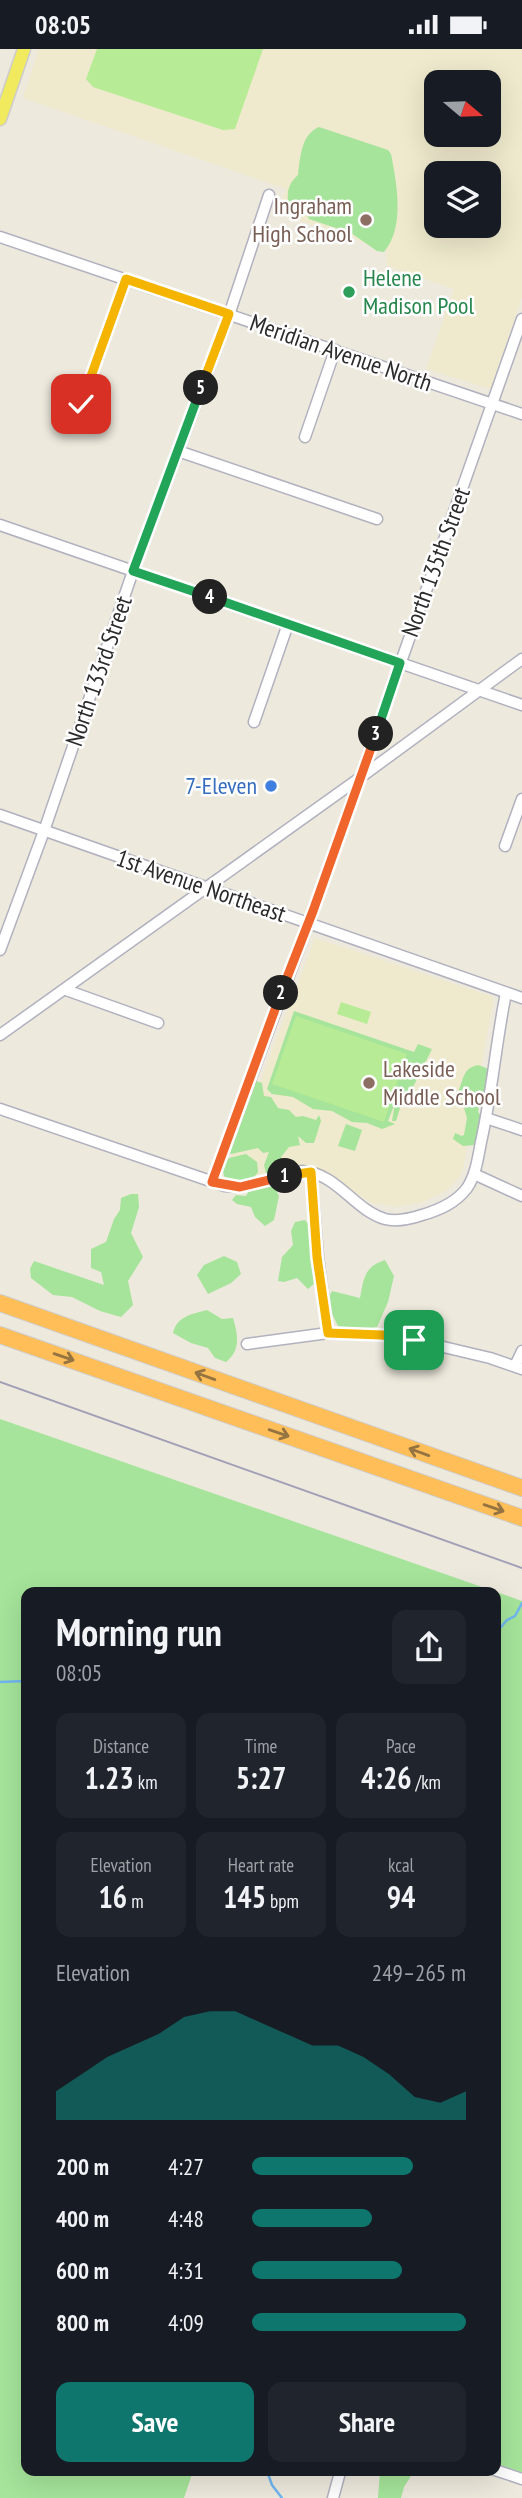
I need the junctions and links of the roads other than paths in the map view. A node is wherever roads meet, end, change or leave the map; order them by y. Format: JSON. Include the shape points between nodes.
{"nodes":[{"id":1,"x":24,"y":49,"type":"edge"},
{"id":2,"x":0,"y":119,"type":"edge"},
{"id":3,"x":269,"y":195,"type":"dead end"},
{"id":4,"x":0,"y":237,"type":"edge"},
{"id":5,"x":126,"y":279,"type":"junction"},
{"id":6,"x":229,"y":314,"type":"junction"},
{"id":7,"x":522,"y":319,"type":"edge"},
{"id":8,"x":335,"y":351,"type":"junction"},
{"id":9,"x":81,"y":404,"type":"dead end"},
{"id":10,"x":492,"y":404,"type":"junction"},
{"id":11,"x":522,"y":414,"type":"edge"},
{"id":12,"x":305,"y":437,"type":"dead end"},
{"id":13,"x":178,"y":451,"type":"junction"},
{"id":14,"x":377,"y":519,"type":"dead end"},
{"id":15,"x":0,"y":525,"type":"edge"},
{"id":16,"x":133,"y":571,"type":"junction"},
{"id":17,"x":288,"y":624,"type":"junction"},
{"id":18,"x":522,"y":659,"type":"edge"},
{"id":19,"x":400,"y":663,"type":"junction"},
{"id":20,"x":477,"y":691,"type":"junction"},
{"id":21,"x":522,"y":705,"type":"edge"},
{"id":22,"x":254,"y":722,"type":"dead end"},
{"id":23,"x":361,"y":777,"type":"junction"},
{"id":24,"x":522,"y":799,"type":"edge"},
{"id":25,"x":0,"y":815,"type":"edge"},
{"id":26,"x":44,"y":831,"type":"junction"},
{"id":27,"x":505,"y":846,"type":"dead end"},
{"id":28,"x":207,"y":888,"type":"junction"},
{"id":29,"x":308,"y":924,"type":"junction"},
{"id":30,"x":0,"y":950,"type":"edge"},
{"id":31,"x":66,"y":990,"type":"junction"},
{"id":32,"x":506,"y":993,"type":"junction"},
{"id":33,"x":522,"y":999,"type":"edge"},
{"id":34,"x":158,"y":1023,"type":"dead end"},
{"id":35,"x":0,"y":1035,"type":"edge"},
{"id":36,"x":0,"y":1109,"type":"edge"},
{"id":37,"x":486,"y":1118,"type":"junction"},
{"id":38,"x":522,"y":1130,"type":"edge"},
{"id":39,"x":311,"y":1172,"type":"junction"},
{"id":40,"x":474,"y":1174,"type":"junction"},
{"id":41,"x":212,"y":1182,"type":"junction"},
{"id":42,"x":522,"y":1196,"type":"edge"},
{"id":43,"x":0,"y":1303,"type":"edge"},
{"id":44,"x":328,"y":1333,"type":"junction"},
{"id":45,"x":0,"y":1335,"type":"edge"},
{"id":46,"x":247,"y":1344,"type":"dead end"},
{"id":47,"x":522,"y":1351,"type":"edge"},
{"id":48,"x":518,"y":1368,"type":"edge"},
{"id":49,"x":522,"y":1486,"type":"edge"},
{"id":50,"x":522,"y":1518,"type":"edge"},
{"id":51,"x":501,"y":2472,"type":"edge"},
{"id":52,"x":339,"y":2476,"type":"dead end"},
{"id":53,"x":522,"y":2479,"type":"edge"},
{"id":54,"x":333,"y":2498,"type":"edge"}],
"edges":[{"from":1,"to":2,"type":"main road"},
{"from":3,"to":6,"type":"street","name":"North 133rd Street"},
{"from":4,"to":5,"type":"street","name":"Meridian Avenue North"},
{"from":5,"to":6,"type":"street","name":"Meridian Avenue North"},
{"from":5,"to":9,"type":"street"},
{"from":6,"to":8,"type":"street","name":"Meridian Avenue North"},
{"from":6,"to":13,"type":"street","name":"North 133rd Street"},
{"from":7,"to":10,"type":"street","name":"North 135th Street"},
{"from":8,"to":10,"type":"street","name":"Meridian Avenue North"},
{"from":8,"to":12,"type":"street"},
{"from":10,"to":11,"type":"street","name":"Meridian Avenue North"},
{"from":10,"to":19,"type":"street","name":"North 135th Street"},
{"from":13,"to":14,"type":"street"},
{"from":13,"to":16,"type":"street","name":"North 133rd Street"},
{"from":15,"to":16,"type":"street"},
{"from":16,"to":17,"type":"street"},
{"from":16,"to":26,"type":"street","name":"North 133rd Street"},
{"from":17,"to":19,"type":"street"},
{"from":17,"to":22,"type":"street"},
{"from":18,"to":20,"type":"street"},
{"from":19,"to":20,"type":"street"},
{"from":19,"to":23,"type":"street","name":"North 135th Street"},
{"from":20,"to":21,"type":"street"},
{"from":20,"to":23,"type":"street"},
{"from":23,"to":28,"type":"street"},
{"from":23,"to":29,"type":"street","name":"North 135th Street"},
{"from":24,"to":27,"type":"street"},
{"from":25,"to":26,"type":"street","name":"1st Avenue Northeast"},
{"from":26,"to":28,"type":"street","name":"1st Avenue Northeast"},
{"from":26,"to":30,"type":"street","name":"North 133rd Street"},
{"from":28,"to":29,"type":"street","name":"1st Avenue Northeast"},
{"from":28,"to":31,"type":"street"},
{"from":29,"to":32,"type":"street","name":"1st Avenue Northeast"},
{"from":29,"to":41,"type":"street","name":"North 135th Street"},
{"from":31,"to":34,"type":"street"},
{"from":31,"to":35,"type":"street"},
{"from":32,"to":33,"type":"street","name":"1st Avenue Northeast"},
{"from":32,"to":37,"type":"street"},
{"from":36,"to":41,"type":"street"},
{"from":37,"to":38,"type":"street"},
{"from":37,"to":40,"type":"street"},
{"from":39,"to":40,"type":"street","via":[[380,1217],[398,1220],[445,1207],[463,1193]]},
{"from":39,"to":41,"type":"street","via":[[240,1187]]},
{"from":39,"to":44,"type":"street"},
{"from":40,"to":42,"type":"street"},
{"from":49,"to":43,"type":"highway","one_way":true},
{"from":44,"to":46,"type":"street"},
{"from":44,"to":48,"type":"street","via":[[402,1337]]},
{"from":45,"to":50,"type":"highway","one_way":true},
{"from":47,"to":48,"type":"street"},
{"from":51,"to":53,"type":"street"},
{"from":52,"to":54,"type":"street"}]}
